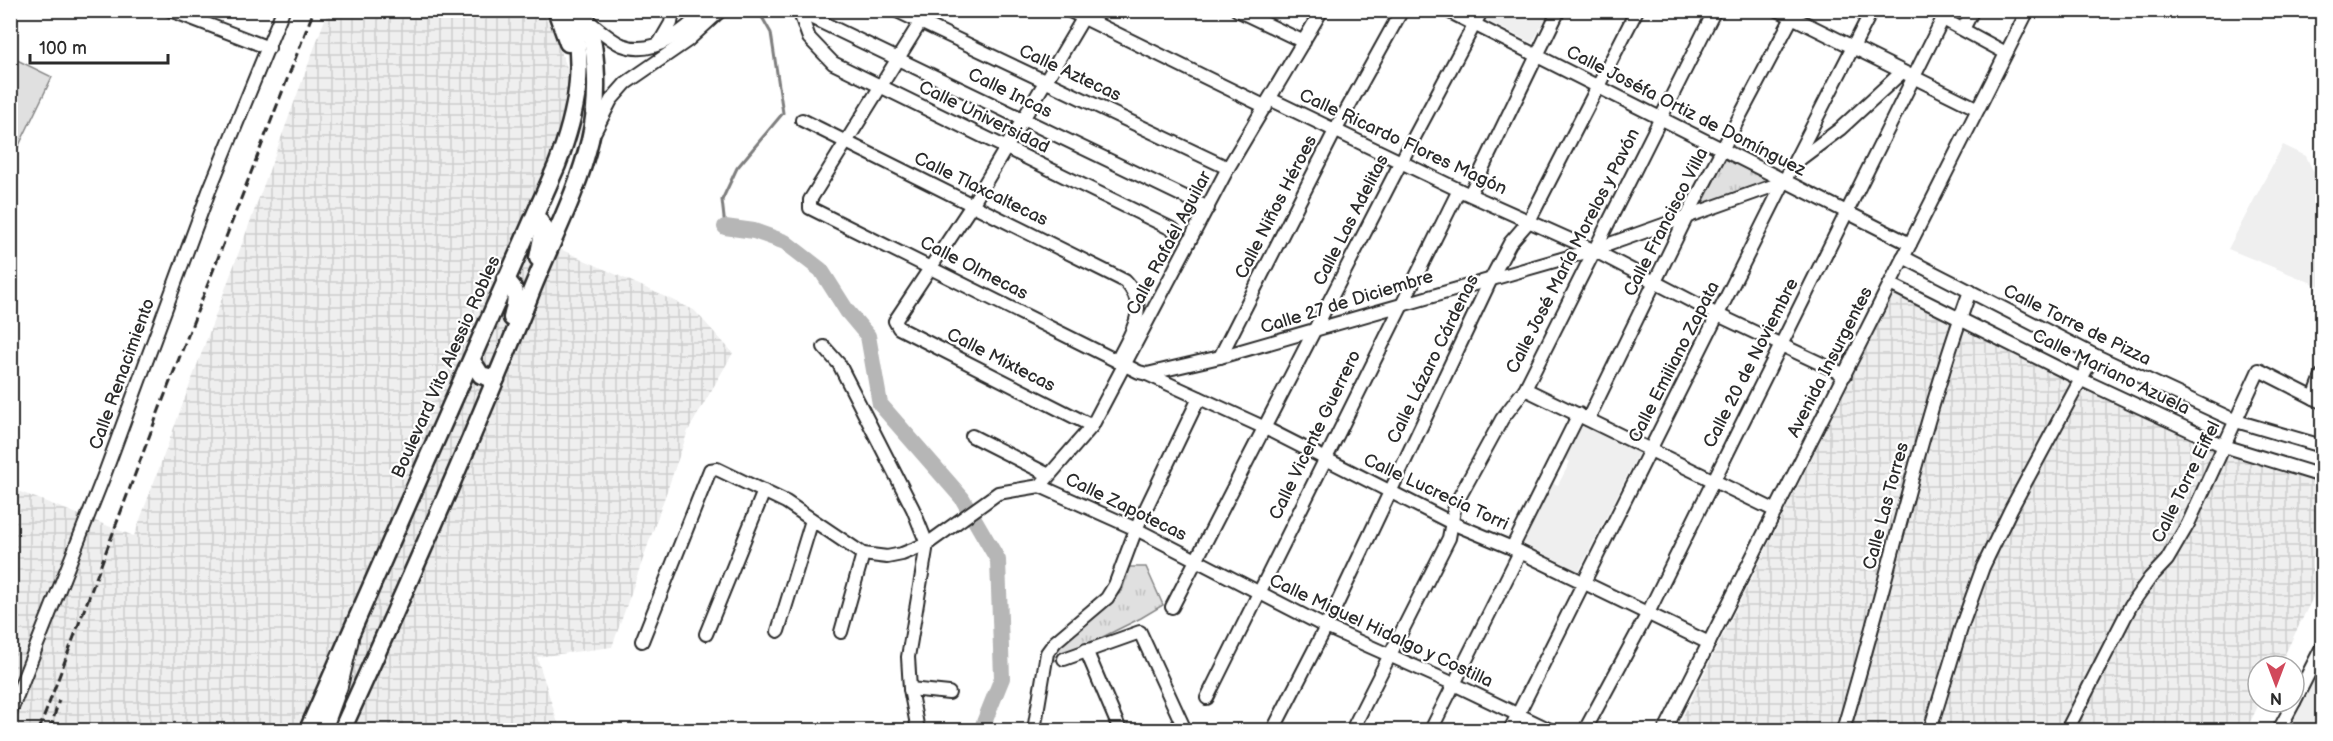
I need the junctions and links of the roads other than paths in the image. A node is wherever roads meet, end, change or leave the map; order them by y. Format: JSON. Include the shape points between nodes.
{"nodes":[{"id":1,"x":170,"y":10,"type":"edge"},
{"id":2,"x":283,"y":10,"type":"edge"},
{"id":3,"x":556,"y":10,"type":"edge"},
{"id":4,"x":569,"y":10,"type":"edge"},
{"id":5,"x":673,"y":10,"type":"edge"},
{"id":6,"x":705,"y":10,"type":"edge"},
{"id":7,"x":721,"y":10,"type":"edge"},
{"id":8,"x":895,"y":10,"type":"edge"},
{"id":9,"x":928,"y":10,"type":"edge"},
{"id":10,"x":1068,"y":10,"type":"edge"},
{"id":11,"x":1236,"y":10,"type":"edge"},
{"id":12,"x":1322,"y":10,"type":"edge"},
{"id":13,"x":1402,"y":10,"type":"edge"},
{"id":14,"x":1446,"y":10,"type":"edge"},
{"id":15,"x":1482,"y":10,"type":"edge"},
{"id":16,"x":1559,"y":10,"type":"edge"},
{"id":17,"x":1637,"y":10,"type":"edge"},
{"id":18,"x":1715,"y":10,"type":"edge"},
{"id":19,"x":1778,"y":10,"type":"edge"},
{"id":20,"x":1872,"y":10,"type":"edge"},
{"id":21,"x":1973,"y":10,"type":"edge"},
{"id":22,"x":2028,"y":10,"type":"edge"},
{"id":23,"x":798,"y":12,"type":"edge"},
{"id":24,"x":585,"y":14,"type":"edge"},
{"id":25,"x":1085,"y":14,"type":"edge"},
{"id":26,"x":1794,"y":14,"type":"edge"},
{"id":27,"x":1945,"y":15,"type":"edge"},
{"id":28,"x":201,"y":16,"type":"edge"},
{"id":29,"x":921,"y":23,"type":"junction"},
{"id":30,"x":1475,"y":25,"type":"junction"},
{"id":31,"x":1963,"y":29,"type":"junction"},
{"id":32,"x":1304,"y":42,"type":"junction"},
{"id":33,"x":657,"y":45,"type":"junction"},
{"id":34,"x":269,"y":48,"type":"junction"},
{"id":35,"x":1853,"y":48,"type":"junction"},
{"id":36,"x":2006,"y":53,"type":"junction"},
{"id":37,"x":1536,"y":56,"type":"junction"},
{"id":38,"x":899,"y":59,"type":"junction"},
{"id":39,"x":1902,"y":72,"type":"junction"},
{"id":40,"x":1914,"y":77,"type":"junction"},
{"id":41,"x":579,"y":81,"type":"junction"},
{"id":42,"x":1047,"y":81,"type":"junction"},
{"id":43,"x":882,"y":86,"type":"junction"},
{"id":44,"x":1598,"y":87,"type":"junction"},
{"id":45,"x":1268,"y":103,"type":"junction"},
{"id":46,"x":1978,"y":109,"type":"junction"},
{"id":47,"x":1023,"y":119,"type":"junction"},
{"id":48,"x":1660,"y":119,"type":"junction"},
{"id":49,"x":802,"y":120,"type":"dead end"},
{"id":50,"x":1335,"y":131,"type":"junction"},
{"id":51,"x":590,"y":140,"type":"junction"},
{"id":52,"x":846,"y":142,"type":"junction"},
{"id":53,"x":1007,"y":147,"type":"junction"},
{"id":54,"x":1723,"y":150,"type":"junction"},
{"id":55,"x":1401,"y":162,"type":"junction"},
{"id":56,"x":1795,"y":163,"type":"junction"},
{"id":57,"x":1228,"y":168,"type":"junction"},
{"id":58,"x":1784,"y":182,"type":"junction"},
{"id":59,"x":1464,"y":192,"type":"junction"},
{"id":60,"x":972,"y":205,"type":"junction"},
{"id":61,"x":1208,"y":208,"type":"junction"},
{"id":62,"x":1847,"y":212,"type":"junction"},
{"id":63,"x":536,"y":216,"type":"junction"},
{"id":64,"x":1688,"y":216,"type":"junction"},
{"id":65,"x":1529,"y":221,"type":"junction"},
{"id":66,"x":1174,"y":230,"type":"dead end"},
{"id":67,"x":1910,"y":244,"type":"junction"},
{"id":68,"x":1593,"y":250,"type":"junction"},
{"id":69,"x":1903,"y":256,"type":"junction"},
{"id":70,"x":931,"y":266,"type":"junction"},
{"id":71,"x":1492,"y":277,"type":"junction"},
{"id":72,"x":505,"y":280,"type":"junction"},
{"id":73,"x":1655,"y":283,"type":"junction"},
{"id":74,"x":1890,"y":284,"type":"junction"},
{"id":75,"x":533,"y":286,"type":"junction"},
{"id":76,"x":1970,"y":291,"type":"junction"},
{"id":77,"x":1401,"y":304,"type":"junction"},
{"id":78,"x":1718,"y":315,"type":"junction"},
{"id":79,"x":1960,"y":318,"type":"junction"},
{"id":80,"x":1313,"y":332,"type":"junction"},
{"id":81,"x":1780,"y":345,"type":"junction"},
{"id":82,"x":824,"y":347,"type":"dead end"},
{"id":83,"x":2094,"y":355,"type":"junction"},
{"id":84,"x":1220,"y":357,"type":"junction"},
{"id":85,"x":472,"y":361,"type":"junction"},
{"id":86,"x":503,"y":363,"type":"junction"},
{"id":87,"x":1120,"y":363,"type":"junction"},
{"id":88,"x":1147,"y":374,"type":"junction"},
{"id":89,"x":1845,"y":375,"type":"junction"},
{"id":90,"x":2322,"y":376,"type":"edge"},
{"id":91,"x":496,"y":379,"type":"junction"},
{"id":92,"x":2080,"y":379,"type":"junction"},
{"id":93,"x":1525,"y":389,"type":"junction"},
{"id":94,"x":1199,"y":398,"type":"junction"},
{"id":95,"x":2318,"y":400,"type":"edge"},
{"id":96,"x":1583,"y":416,"type":"junction"},
{"id":97,"x":2236,"y":421,"type":"junction"},
{"id":98,"x":1092,"y":426,"type":"junction"},
{"id":99,"x":1263,"y":427,"type":"junction"},
{"id":100,"x":972,"y":435,"type":"dead end"},
{"id":101,"x":2224,"y":446,"type":"junction"},
{"id":102,"x":2322,"y":446,"type":"edge"},
{"id":103,"x":1650,"y":449,"type":"junction"},
{"id":104,"x":1324,"y":458,"type":"junction"},
{"id":105,"x":1049,"y":475,"type":"junction"},
{"id":106,"x":2322,"y":476,"type":"edge"},
{"id":107,"x":1713,"y":480,"type":"junction"},
{"id":108,"x":1040,"y":486,"type":"junction"},
{"id":109,"x":764,"y":491,"type":"junction"},
{"id":110,"x":1389,"y":492,"type":"junction"},
{"id":111,"x":1776,"y":511,"type":"junction"},
{"id":112,"x":812,"y":520,"type":"junction"},
{"id":113,"x":1452,"y":523,"type":"junction"},
{"id":114,"x":1136,"y":529,"type":"junction"},
{"id":115,"x":927,"y":544,"type":"junction"},
{"id":116,"x":1516,"y":550,"type":"junction"},
{"id":117,"x":863,"y":554,"type":"junction"},
{"id":118,"x":1197,"y":561,"type":"junction"},
{"id":119,"x":1583,"y":582,"type":"junction"},
{"id":120,"x":1258,"y":593,"type":"junction"},
{"id":121,"x":1172,"y":607,"type":"dead end"},
{"id":122,"x":1648,"y":613,"type":"junction"},
{"id":123,"x":1326,"y":627,"type":"junction"},
{"id":124,"x":778,"y":631,"type":"dead end"},
{"id":125,"x":842,"y":632,"type":"dead end"},
{"id":126,"x":706,"y":634,"type":"dead end"},
{"id":127,"x":349,"y":639,"type":"junction"},
{"id":128,"x":642,"y":641,"type":"dead end"},
{"id":129,"x":1709,"y":643,"type":"junction"},
{"id":130,"x":2322,"y":647,"type":"edge"},
{"id":131,"x":1086,"y":650,"type":"junction"},
{"id":132,"x":1391,"y":657,"type":"junction"},
{"id":133,"x":1064,"y":659,"type":"dead end"},
{"id":134,"x":2318,"y":665,"type":"edge"},
{"id":135,"x":1454,"y":684,"type":"junction"},
{"id":136,"x":2306,"y":684,"type":"edge"},
{"id":137,"x":910,"y":689,"type":"junction"},
{"id":138,"x":949,"y":693,"type":"dead end"},
{"id":139,"x":1207,"y":698,"type":"dead end"},
{"id":140,"x":10,"y":713,"type":"edge"},
{"id":141,"x":2288,"y":714,"type":"edge"},
{"id":142,"x":1518,"y":716,"type":"junction"},
{"id":143,"x":308,"y":730,"type":"edge"},
{"id":144,"x":322,"y":730,"type":"edge"},
{"id":145,"x":342,"y":730,"type":"edge"},
{"id":146,"x":918,"y":730,"type":"edge"},
{"id":147,"x":1034,"y":730,"type":"edge"},
{"id":148,"x":1120,"y":730,"type":"edge"},
{"id":149,"x":1185,"y":730,"type":"edge"},
{"id":150,"x":1273,"y":730,"type":"edge"},
{"id":151,"x":1352,"y":730,"type":"edge"},
{"id":152,"x":1431,"y":730,"type":"edge"},
{"id":153,"x":1510,"y":730,"type":"edge"},
{"id":154,"x":1550,"y":730,"type":"edge"},
{"id":155,"x":1585,"y":730,"type":"edge"},
{"id":156,"x":1665,"y":730,"type":"edge"},
{"id":157,"x":1843,"y":730,"type":"edge"},
{"id":158,"x":1930,"y":730,"type":"edge"},
{"id":159,"x":2067,"y":730,"type":"edge"},
{"id":160,"x":2279,"y":730,"type":"edge"}],
"edges":[{"from":1,"to":28,"type":"street"},
{"from":2,"to":34,"type":"street","name":"Calle Renacimiento"},
{"from":3,"to":41,"type":"main road"},
{"from":4,"to":41,"type":"main road","name":"Boulevard Vito Alessio Robles","via":[[576,36]]},
{"from":5,"to":33,"type":"street","via":[[666,34]]},
{"from":6,"to":33,"type":"street","via":[[692,24]]},
{"from":7,"to":51,"type":"street","via":[[687,41],[617,91]]},
{"from":8,"to":29,"type":"street","name":"Calle Aztecas"},
{"from":9,"to":29,"type":"street"},
{"from":10,"to":25,"type":"street","name":"Calle Ricardo Flores Magón"},
{"from":11,"to":32,"type":"street"},
{"from":12,"to":32,"type":"street","name":"Calle Rafaél Aguilar"},
{"from":13,"to":50,"type":"street","name":"Calle Niños Héroes"},
{"from":14,"to":30,"type":"street","name":"Calle Joséfa Ortiz de Domínguez"},
{"from":15,"to":30,"type":"street","name":"Calle Las Adelitas"},
{"from":16,"to":37,"type":"street","name":"Calle Vicente Guerrero"},
{"from":17,"to":44,"type":"street","name":"Calle Lázaro Cárdenas"},
{"from":18,"to":48,"type":"street","name":"Calle José María Morelos y Pavón"},
{"from":19,"to":26,"type":"street"},
{"from":20,"to":35,"type":"street","name":"Calle Emiliano Zapata"},
{"from":21,"to":31,"type":"street"},
{"from":22,"to":36,"type":"street","name":"Avenida Insurgentes"},
{"from":23,"to":38,"type":"street","name":"Calle Incas"},
{"from":23,"to":43,"type":"street","name":"Calle Universidad","via":[[809,38],[833,63]]},
{"from":24,"to":33,"type":"street","via":[[620,44],[633,48]]},
{"from":24,"to":51,"type":"main road","via":[[595,86]]},
{"from":25,"to":42,"type":"street"},
{"from":25,"to":45,"type":"street","name":"Calle Ricardo Flores Magón"},
{"from":26,"to":35,"type":"street"},
{"from":26,"to":54,"type":"street","name":"Calle Francisco Villa"},
{"from":27,"to":31,"type":"street"},
{"from":27,"to":40,"type":"street","name":"Calle 20 de Noviembre"},
{"from":28,"to":34,"type":"street"},
{"from":29,"to":38,"type":"street"},
{"from":29,"to":42,"type":"street","name":"Calle Aztecas"},
{"from":30,"to":37,"type":"street","name":"Calle Joséfa Ortiz de Domínguez"},
{"from":30,"to":55,"type":"street","name":"Calle Las Adelitas"},
{"from":31,"to":36,"type":"street"},
{"from":32,"to":45,"type":"street","name":"Calle Rafaél Aguilar"},
{"from":34,"to":140,"type":"street","name":"Calle Renacimiento","via":[[218,170]]},
{"from":35,"to":39,"type":"street"},
{"from":35,"to":56,"type":"street","name":"Calle Emiliano Zapata"},
{"from":36,"to":46,"type":"street","name":"Avenida Insurgentes"},
{"from":37,"to":44,"type":"street","name":"Calle Joséfa Ortiz de Domínguez"},
{"from":37,"to":59,"type":"street","name":"Calle Vicente Guerrero"},
{"from":38,"to":43,"type":"street"},
{"from":38,"to":47,"type":"street","name":"Calle Incas"},
{"from":39,"to":40,"type":"street"},
{"from":39,"to":56,"type":"street","via":[[1840,129]]},
{"from":40,"to":46,"type":"street"},
{"from":40,"to":62,"type":"street","name":"Calle 20 de Noviembre"},
{"from":41,"to":63,"type":"main road","name":"Boulevard Vito Alessio Robles","via":[[570,131]]},
{"from":42,"to":47,"type":"street"},
{"from":42,"to":57,"type":"street","name":"Calle Aztecas"},
{"from":43,"to":52,"type":"street"},
{"from":43,"to":53,"type":"street","name":"Calle Universidad"},
{"from":44,"to":48,"type":"street","name":"Calle Joséfa Ortiz de Domínguez"},
{"from":44,"to":65,"type":"street","name":"Calle Lázaro Cárdenas"},
{"from":45,"to":50,"type":"street","name":"Calle Ricardo Flores Magón"},
{"from":45,"to":57,"type":"street","name":"Calle Rafaél Aguilar"},
{"from":46,"to":67,"type":"street","name":"Avenida Insurgentes"},
{"from":47,"to":53,"type":"street"},
{"from":47,"to":61,"type":"street","name":"Calle Incas"},
{"from":48,"to":54,"type":"street","name":"Calle Joséfa Ortiz de Domínguez"},
{"from":48,"to":68,"type":"street","name":"Calle José María Morelos y Pavón"},
{"from":49,"to":52,"type":"street","name":"Calle Tlaxcaltecas"},
{"from":50,"to":55,"type":"street","name":"Calle Ricardo Flores Magón"},
{"from":50,"to":84,"type":"street","name":"Calle Niños Héroes"},
{"from":51,"to":75,"type":"main road","via":[[577,182]]},
{"from":52,"to":60,"type":"street","name":"Calle Tlaxcaltecas"},
{"from":52,"to":70,"type":"street","name":"Calle Olmecas","via":[[809,205],[813,211]]},
{"from":53,"to":60,"type":"street"},
{"from":53,"to":66,"type":"street","name":"Calle Universidad"},
{"from":54,"to":58,"type":"street","name":"Calle Joséfa Ortiz de Domínguez"},
{"from":54,"to":64,"type":"street","name":"Calle Francisco Villa"},
{"from":55,"to":59,"type":"street","name":"Calle Ricardo Flores Magón"},
{"from":55,"to":80,"type":"street","name":"Calle Las Adelitas"},
{"from":56,"to":58,"type":"street","name":"Calle Emiliano Zapata"},
{"from":57,"to":61,"type":"street","name":"Calle Rafaél Aguilar"},
{"from":58,"to":62,"type":"street","name":"Calle Joséfa Ortiz de Domínguez"},
{"from":58,"to":64,"type":"street","name":"Calle 27 de Diciembre"},
{"from":58,"to":78,"type":"street","name":"Calle Emiliano Zapata"},
{"from":59,"to":65,"type":"street","name":"Calle Ricardo Flores Magón"},
{"from":59,"to":77,"type":"street","name":"Calle Vicente Guerrero"},
{"from":60,"to":70,"type":"street"},
{"from":60,"to":87,"type":"street","name":"Calle Tlaxcaltecas","via":[[1125,280],[1138,297],[1138,316]]},
{"from":61,"to":87,"type":"street","name":"Calle Rafaél Aguilar"},
{"from":62,"to":67,"type":"street","name":"Calle Joséfa Ortiz de Domínguez"},
{"from":62,"to":81,"type":"street","name":"Calle 20 de Noviembre"},
{"from":63,"to":72,"type":"main road","name":"Boulevard Vito Alessio Robles"},
{"from":63,"to":75,"type":"main road","via":[[544,233]]},
{"from":64,"to":68,"type":"street","name":"Calle 27 de Diciembre"},
{"from":64,"to":73,"type":"street","name":"Calle Francisco Villa"},
{"from":65,"to":68,"type":"street","name":"Calle Ricardo Flores Magón"},
{"from":65,"to":71,"type":"street","name":"Calle Lázaro Cárdenas","via":[[1509,243]]},
{"from":67,"to":69,"type":"street","name":"Avenida Insurgentes"},
{"from":68,"to":71,"type":"street","name":"Calle 27 de Diciembre"},
{"from":68,"to":73,"type":"street","name":"Calle Ricardo Flores Magón"},
{"from":68,"to":93,"type":"street","name":"Calle José María Morelos y Pavón"},
{"from":69,"to":74,"type":"street","name":"Avenida Insurgentes"},
{"from":69,"to":76,"type":"street","name":"Calle Torre de Pizza"},
{"from":70,"to":87,"type":"street","name":"Calle Olmecas"},
{"from":70,"to":98,"type":"street","name":"Calle Mixtecas","via":[[896,318],[899,328]]},
{"from":71,"to":77,"type":"street","name":"Calle 27 de Diciembre"},
{"from":71,"to":110,"type":"street","name":"Calle Lázaro Cárdenas"},
{"from":72,"to":85,"type":"main road","name":"Boulevard Vito Alessio Robles"},
{"from":72,"to":86,"type":"main road","via":[[516,295]]},
{"from":73,"to":78,"type":"street","name":"Calle Ricardo Flores Magón"},
{"from":73,"to":96,"type":"street","name":"Calle Francisco Villa"},
{"from":74,"to":79,"type":"street","name":"Calle Mariano Azuela"},
{"from":74,"to":89,"type":"street","name":"Avenida Insurgentes"},
{"from":75,"to":86,"type":"main road"},
{"from":76,"to":79,"type":"street","name":"Calle Las Torres"},
{"from":76,"to":83,"type":"street","name":"Calle Torre de Pizza"},
{"from":77,"to":80,"type":"street","name":"Calle 27 de Diciembre"},
{"from":77,"to":104,"type":"street","name":"Calle Vicente Guerrero"},
{"from":78,"to":81,"type":"street","name":"Calle Ricardo Flores Magón"},
{"from":78,"to":103,"type":"street","name":"Calle Emiliano Zapata"},
{"from":79,"to":92,"type":"street","name":"Calle Mariano Azuela"},
{"from":79,"to":157,"type":"street","name":"Calle Las Torres"},
{"from":80,"to":84,"type":"street","name":"Calle 27 de Diciembre"},
{"from":80,"to":99,"type":"street","name":"Calle Las Adelitas"},
{"from":81,"to":89,"type":"street","name":"Calle Ricardo Flores Magón"},
{"from":81,"to":107,"type":"street","name":"Calle 20 de Noviembre"},
{"from":82,"to":115,"type":"street","via":[[839,364]]},
{"from":83,"to":92,"type":"street"},
{"from":83,"to":97,"type":"street","name":"Calle Torre de Pizza"},
{"from":84,"to":88,"type":"street","name":"Calle 27 de Diciembre"},
{"from":85,"to":91,"type":"main road","via":[[481,375]]},
{"from":85,"to":127,"type":"main road","name":"Boulevard Vito Alessio Robles"},
{"from":86,"to":91,"type":"main road"},
{"from":87,"to":88,"type":"street"},
{"from":87,"to":98,"type":"street","name":"Calle Rafaél Aguilar"},
{"from":88,"to":94,"type":"street","name":"Calle Lucrecia Torri"},
{"from":89,"to":111,"type":"street","name":"Avenida Insurgentes"},
{"from":90,"to":95,"type":"street"},
{"from":91,"to":145,"type":"main road"},
{"from":92,"to":101,"type":"street","name":"Calle Mariano Azuela"},
{"from":92,"to":158,"type":"street","via":[[1983,567]]},
{"from":93,"to":96,"type":"street"},
{"from":93,"to":113,"type":"street","name":"Calle José María Morelos y Pavón","via":[[1502,418],[1455,505]]},
{"from":94,"to":99,"type":"street","name":"Calle Lucrecia Torri"},
{"from":94,"to":114,"type":"street"},
{"from":95,"to":97,"type":"street","name":"Calle Torre Eiffel","via":[[2259,370]]},
{"from":96,"to":103,"type":"street"},
{"from":96,"to":116,"type":"street","name":"Calle Francisco Villa"},
{"from":97,"to":101,"type":"street","name":"Calle Torre Eiffel"},
{"from":97,"to":102,"type":"street","name":"Calle Torre de Pizza"},
{"from":98,"to":105,"type":"street","name":"Calle Rafaél Aguilar"},
{"from":99,"to":104,"type":"street","name":"Calle Lucrecia Torri"},
{"from":99,"to":118,"type":"street","name":"Calle Las Adelitas"},
{"from":100,"to":105,"type":"street"},
{"from":101,"to":106,"type":"street","name":"Calle Mariano Azuela"},
{"from":101,"to":159,"type":"street","name":"Calle Torre Eiffel","via":[[2188,524],[2167,560],[2131,605]]},
{"from":103,"to":107,"type":"street"},
{"from":103,"to":119,"type":"street","name":"Calle Emiliano Zapata"},
{"from":104,"to":110,"type":"street","name":"Calle Lucrecia Torri"},
{"from":104,"to":120,"type":"street","name":"Calle Vicente Guerrero"},
{"from":105,"to":108,"type":"street","name":"Calle Rafaél Aguilar"},
{"from":107,"to":111,"type":"street"},
{"from":107,"to":122,"type":"street","name":"Calle 20 de Noviembre"},
{"from":108,"to":114,"type":"street","name":"Calle Zapotecas"},
{"from":108,"to":115,"type":"street","via":[[998,493]]},
{"from":109,"to":112,"type":"street"},
{"from":109,"to":126,"type":"street"},
{"from":109,"to":128,"type":"street","via":[[717,469],[710,470]]},
{"from":110,"to":113,"type":"street","name":"Calle Lucrecia Torri"},
{"from":110,"to":123,"type":"street","name":"Calle Lázaro Cárdenas"},
{"from":111,"to":129,"type":"street","name":"Avenida Insurgentes"},
{"from":112,"to":117,"type":"street"},
{"from":112,"to":124,"type":"street"},
{"from":113,"to":116,"type":"street","name":"Calle Lucrecia Torri"},
{"from":113,"to":132,"type":"street","name":"Calle José María Morelos y Pavón","via":[[1449,537]]},
{"from":114,"to":118,"type":"street","name":"Calle Zapotecas"},
{"from":114,"to":147,"type":"street","via":[[1107,598],[1047,653]]},
{"from":115,"to":117,"type":"street","via":[[888,557]]},
{"from":115,"to":137,"type":"street","via":[[910,637]]},
{"from":116,"to":119,"type":"street","name":"Calle Lucrecia Torri"},
{"from":116,"to":135,"type":"street","name":"Calle Francisco Villa"},
{"from":117,"to":125,"type":"street"},
{"from":118,"to":120,"type":"street","name":"Calle Miguel Hidalgo y Costilla"},
{"from":118,"to":121,"type":"street","name":"Calle Las Adelitas"},
{"from":119,"to":122,"type":"street","name":"Calle Lucrecia Torri"},
{"from":119,"to":142,"type":"street","name":"Calle Emiliano Zapata"},
{"from":120,"to":123,"type":"street","name":"Calle Miguel Hidalgo y Costilla"},
{"from":120,"to":139,"type":"street","name":"Calle Vicente Guerrero"},
{"from":122,"to":129,"type":"street","name":"Calle Lucrecia Torri"},
{"from":122,"to":155,"type":"street","name":"Calle 20 de Noviembre"},
{"from":123,"to":132,"type":"street","name":"Calle Miguel Hidalgo y Costilla"},
{"from":123,"to":150,"type":"street","name":"Calle Lázaro Cárdenas"},
{"from":127,"to":143,"type":"main road","name":"Boulevard Vito Alessio Robles"},
{"from":127,"to":144,"type":"highway"},
{"from":129,"to":156,"type":"street","name":"Avenida Insurgentes"},
{"from":130,"to":134,"type":"street"},
{"from":131,"to":133,"type":"street"},
{"from":131,"to":148,"type":"street"},
{"from":131,"to":149,"type":"street","via":[[1138,631],[1142,633]]},
{"from":132,"to":135,"type":"street","name":"Calle Miguel Hidalgo y Costilla"},
{"from":132,"to":151,"type":"street","name":"Calle José María Morelos y Pavón"},
{"from":134,"to":136,"type":"street"},
{"from":135,"to":142,"type":"street","name":"Calle Miguel Hidalgo y Costilla"},
{"from":135,"to":152,"type":"street","name":"Calle Francisco Villa"},
{"from":137,"to":138,"type":"street"},
{"from":137,"to":146,"type":"street"},
{"from":141,"to":160,"type":"street"},
{"from":142,"to":153,"type":"street","name":"Calle Emiliano Zapata"},
{"from":142,"to":154,"type":"street","name":"Calle Miguel Hidalgo y Costilla"}]}
